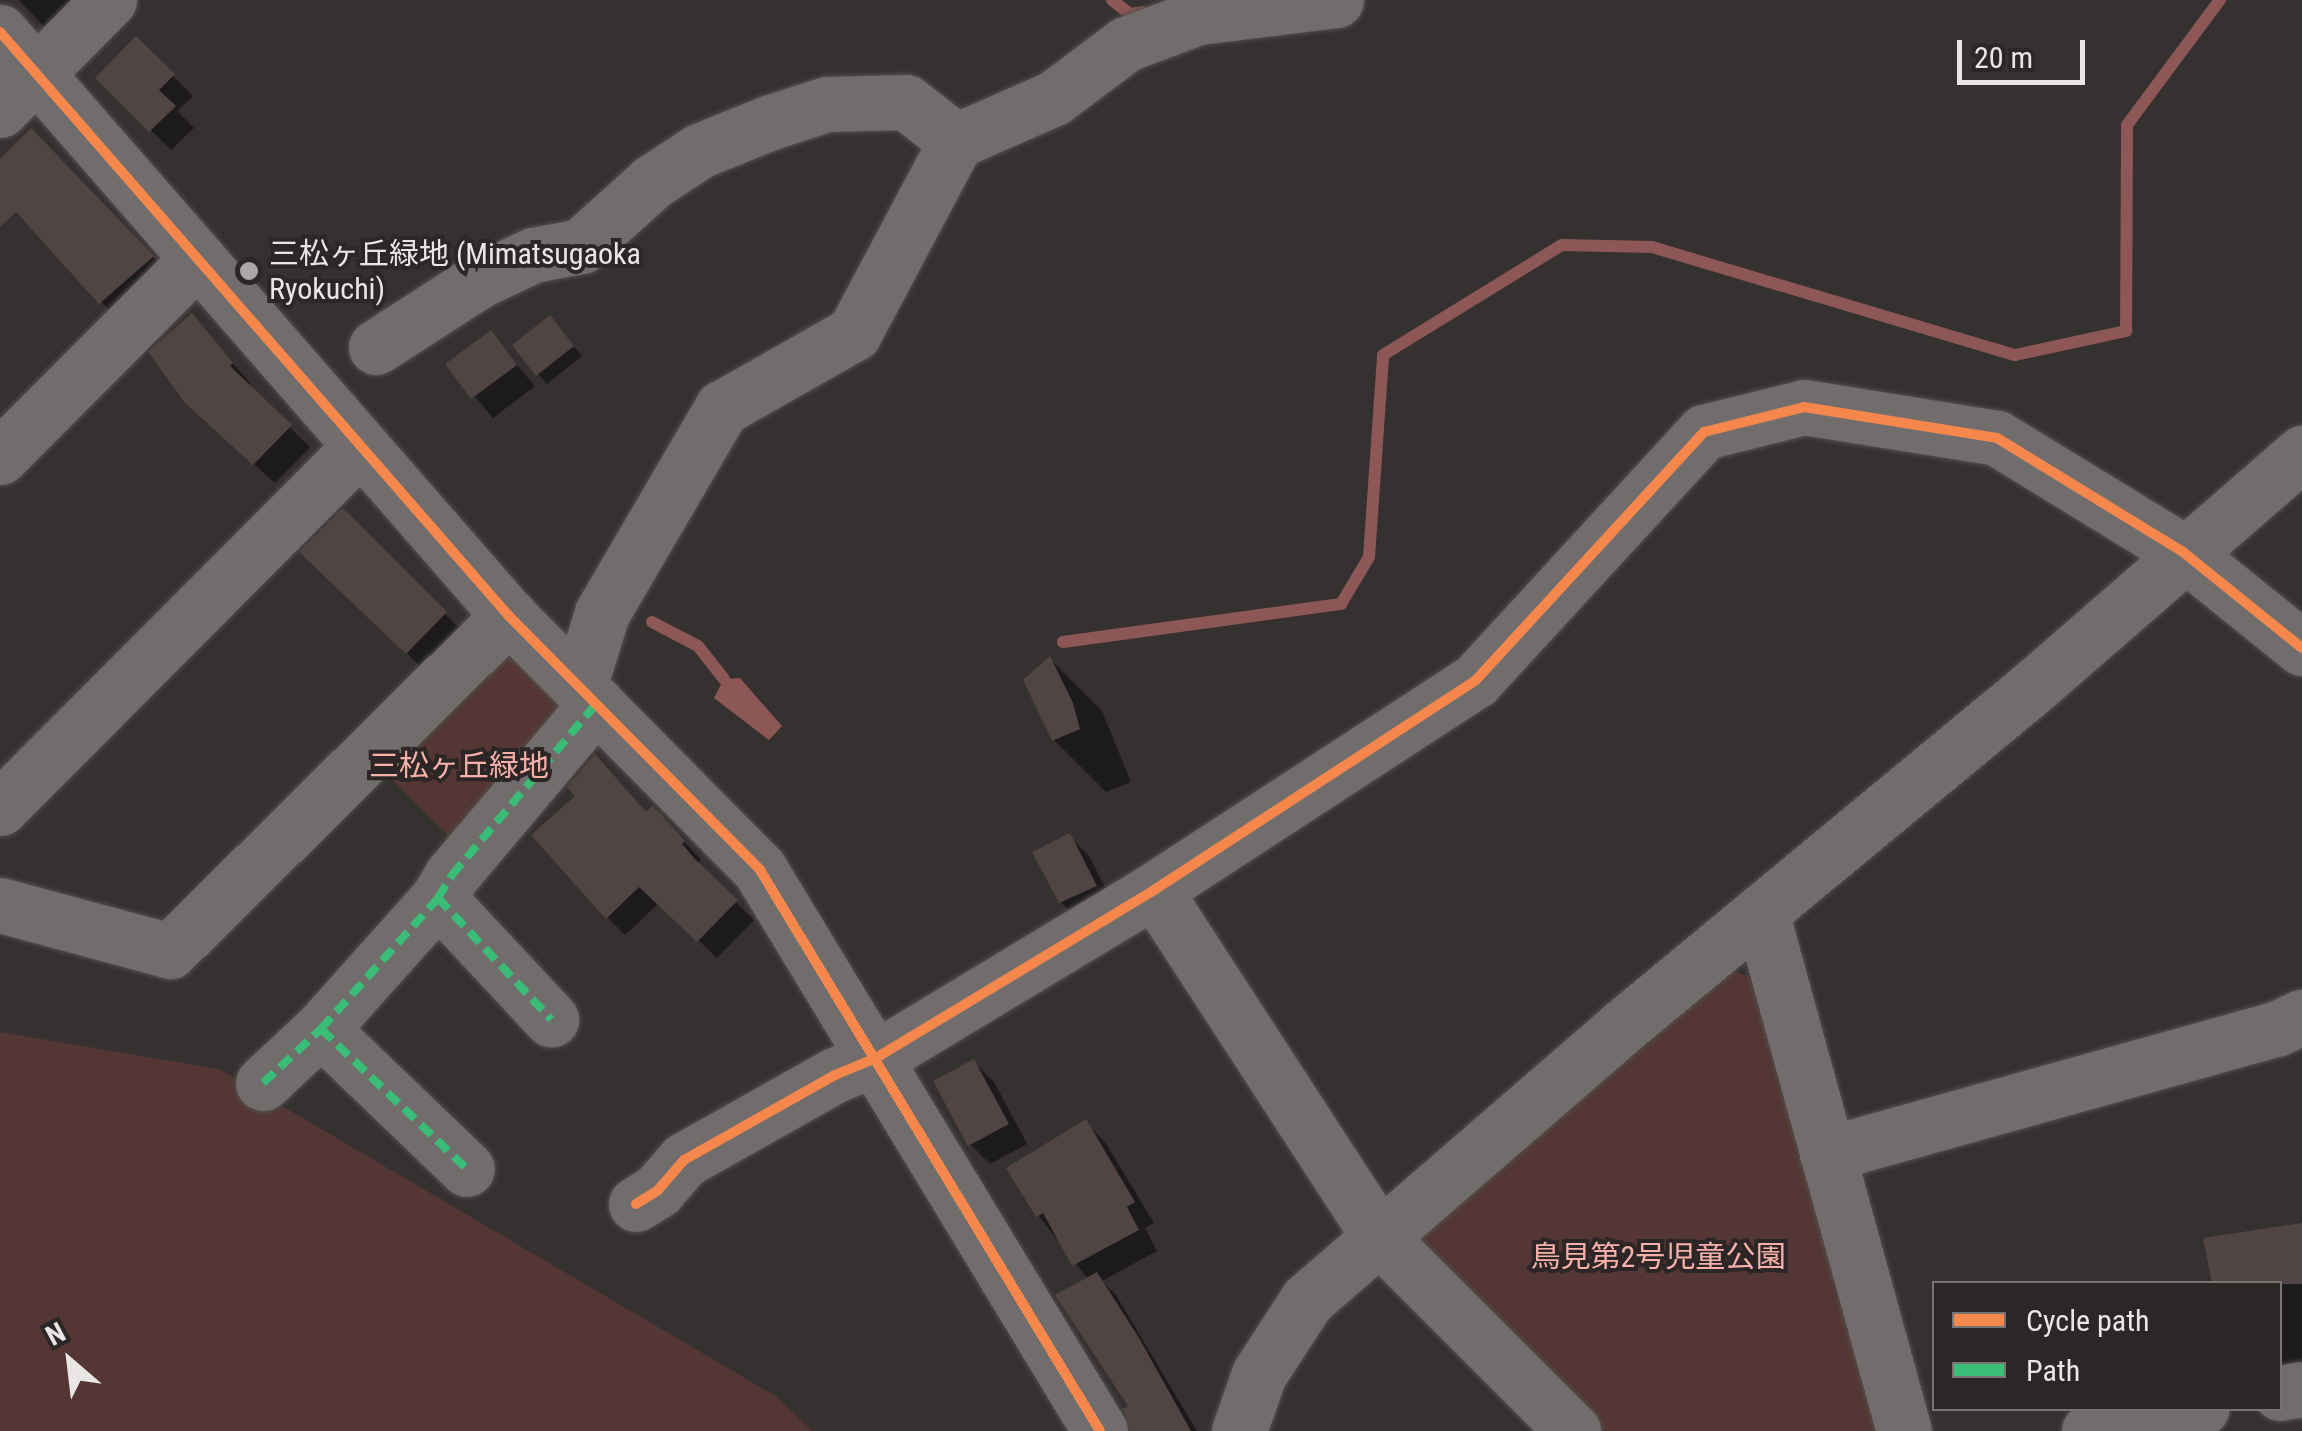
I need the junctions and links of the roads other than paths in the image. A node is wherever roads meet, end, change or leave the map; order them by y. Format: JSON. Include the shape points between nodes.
{"nodes":[{"id":1,"x":109,"y":0,"type":"edge"},
{"id":2,"x":1336,"y":0,"type":"edge"},
{"id":3,"x":0,"y":32,"type":"edge"},
{"id":4,"x":18,"y":92,"type":"edge"},
{"id":5,"x":956,"y":141,"type":"junction"},
{"id":6,"x":197,"y":259,"type":"junction"},
{"id":7,"x":376,"y":347,"type":"dead end"},
{"id":8,"x":362,"y":446,"type":"junction"},
{"id":9,"x":2302,"y":453,"type":"edge"},
{"id":10,"x":0,"y":456,"type":"edge"},
{"id":11,"x":2183,"y":552,"type":"junction"},
{"id":12,"x":509,"y":616,"type":"junction"},
{"id":13,"x":2302,"y":648,"type":"edge"},
{"id":14,"x":587,"y":695,"type":"junction"},
{"id":15,"x":0,"y":808,"type":"edge"},
{"id":16,"x":1154,"y":890,"type":"junction"},
{"id":17,"x":438,"y":898,"type":"junction"},
{"id":18,"x":0,"y":905,"type":"edge"},
{"id":19,"x":1761,"y":912,"type":"junction"},
{"id":20,"x":2302,"y":1016,"type":"edge"},
{"id":21,"x":551,"y":1020,"type":"dead end"},
{"id":22,"x":321,"y":1029,"type":"junction"},
{"id":23,"x":876,"y":1058,"type":"junction"},
{"id":24,"x":263,"y":1083,"type":"dead end"},
{"id":25,"x":1827,"y":1154,"type":"junction"},
{"id":26,"x":466,"y":1169,"type":"dead end"},
{"id":27,"x":636,"y":1204,"type":"dead end"},
{"id":28,"x":1380,"y":1238,"type":"junction"},
{"id":29,"x":2187,"y":1411,"type":"edge"},
{"id":30,"x":1100,"y":1431,"type":"edge"},
{"id":31,"x":1239,"y":1431,"type":"edge"},
{"id":32,"x":1572,"y":1431,"type":"edge"},
{"id":33,"x":1904,"y":1431,"type":"edge"},
{"id":34,"x":2088,"y":1431,"type":"edge"}],
"edges":[{"from":1,"to":4,"type":"street"},
{"from":2,"to":5,"type":"street","via":[[1198,17],[1126,44],[1054,98]]},
{"from":3,"to":4,"type":"street"},
{"from":4,"to":6,"type":"street"},
{"from":5,"to":7,"type":"street","via":[[906,102],[827,104],[768,123],[699,151],[652,182],[581,246],[533,255],[480,280]]},
{"from":5,"to":14,"type":"street","via":[[854,333],[722,408],[602,613]]},
{"from":6,"to":8,"type":"street"},
{"from":6,"to":10,"type":"street"},
{"from":8,"to":12,"type":"street"},
{"from":8,"to":15,"type":"street"},
{"from":9,"to":11,"type":"street"},
{"from":11,"to":13,"type":"street"},
{"from":11,"to":16,"type":"street","via":[[1998,438],[1804,407],[1704,432],[1476,680]]},
{"from":11,"to":19,"type":"street","via":[[2033,687]]},
{"from":12,"to":14,"type":"street"},
{"from":12,"to":18,"type":"street","via":[[170,951]]},
{"from":14,"to":17,"type":"street"},
{"from":14,"to":23,"type":"street","via":[[760,870]]},
{"from":16,"to":23,"type":"street"},
{"from":16,"to":28,"type":"street"},
{"from":17,"to":21,"type":"street"},
{"from":17,"to":22,"type":"street"},
{"from":19,"to":25,"type":"street"},
{"from":19,"to":28,"type":"street"},
{"from":20,"to":25,"type":"street","via":[[2276,1029]]},
{"from":22,"to":24,"type":"street"},
{"from":22,"to":26,"type":"street"},
{"from":23,"to":27,"type":"street","via":[[835,1074],[684,1160]]},
{"from":23,"to":30,"type":"street"},
{"from":25,"to":33,"type":"street"},
{"from":28,"to":31,"type":"street","via":[[1307,1300],[1259,1374]]},
{"from":28,"to":32,"type":"street"},
{"from":29,"to":34,"type":"street"}]}
